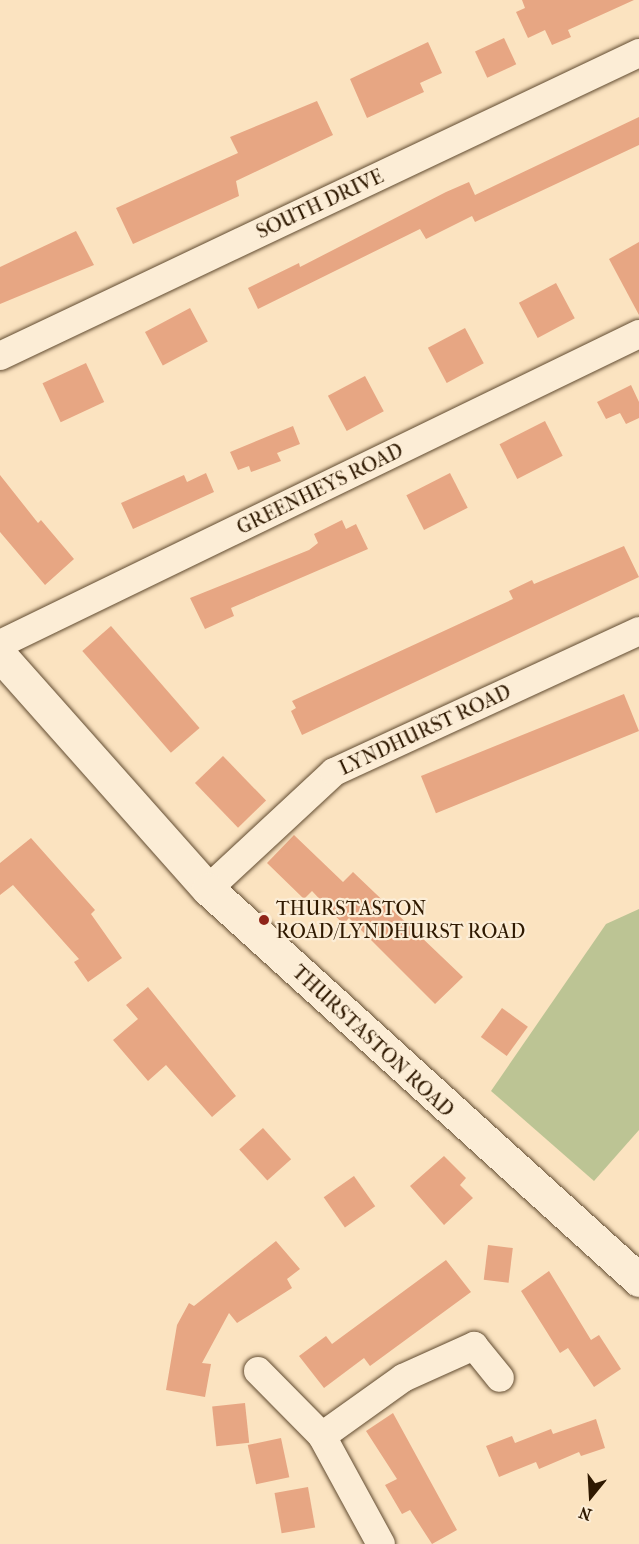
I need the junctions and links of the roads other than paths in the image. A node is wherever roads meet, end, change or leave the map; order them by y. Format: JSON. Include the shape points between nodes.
{"nodes":[{"id":1,"x":639,"y":53,"type":"edge"},
{"id":2,"x":639,"y":334,"type":"edge"},
{"id":3,"x":0,"y":356,"type":"edge"},
{"id":4,"x":639,"y":631,"type":"edge"},
{"id":5,"x":0,"y":644,"type":"edge"},
{"id":6,"x":0,"y":655,"type":"edge"},
{"id":7,"x":208,"y":889,"type":"junction"},
{"id":8,"x":639,"y":1280,"type":"edge"},
{"id":9,"x":258,"y":1371,"type":"dead end"},
{"id":10,"x":500,"y":1378,"type":"dead end"},
{"id":11,"x":322,"y":1436,"type":"junction"},
{"id":12,"x":381,"y":1544,"type":"edge"}],
"edges":[{"from":1,"to":3,"type":"street","name":"SOUTH DRIVE"},
{"from":2,"to":5,"type":"street","name":"GREENHEYS ROAD"},
{"from":4,"to":7,"type":"street","name":"LYNDHURST ROAD","via":[[334,772]]},
{"from":6,"to":7,"type":"street","name":"THURSTASTON ROAD"},
{"from":7,"to":8,"type":"street","name":"THURSTASTON ROAD"},
{"from":9,"to":11,"type":"street"},
{"from":10,"to":11,"type":"street","via":[[474,1346],[403,1378]]},
{"from":11,"to":12,"type":"street"}]}
